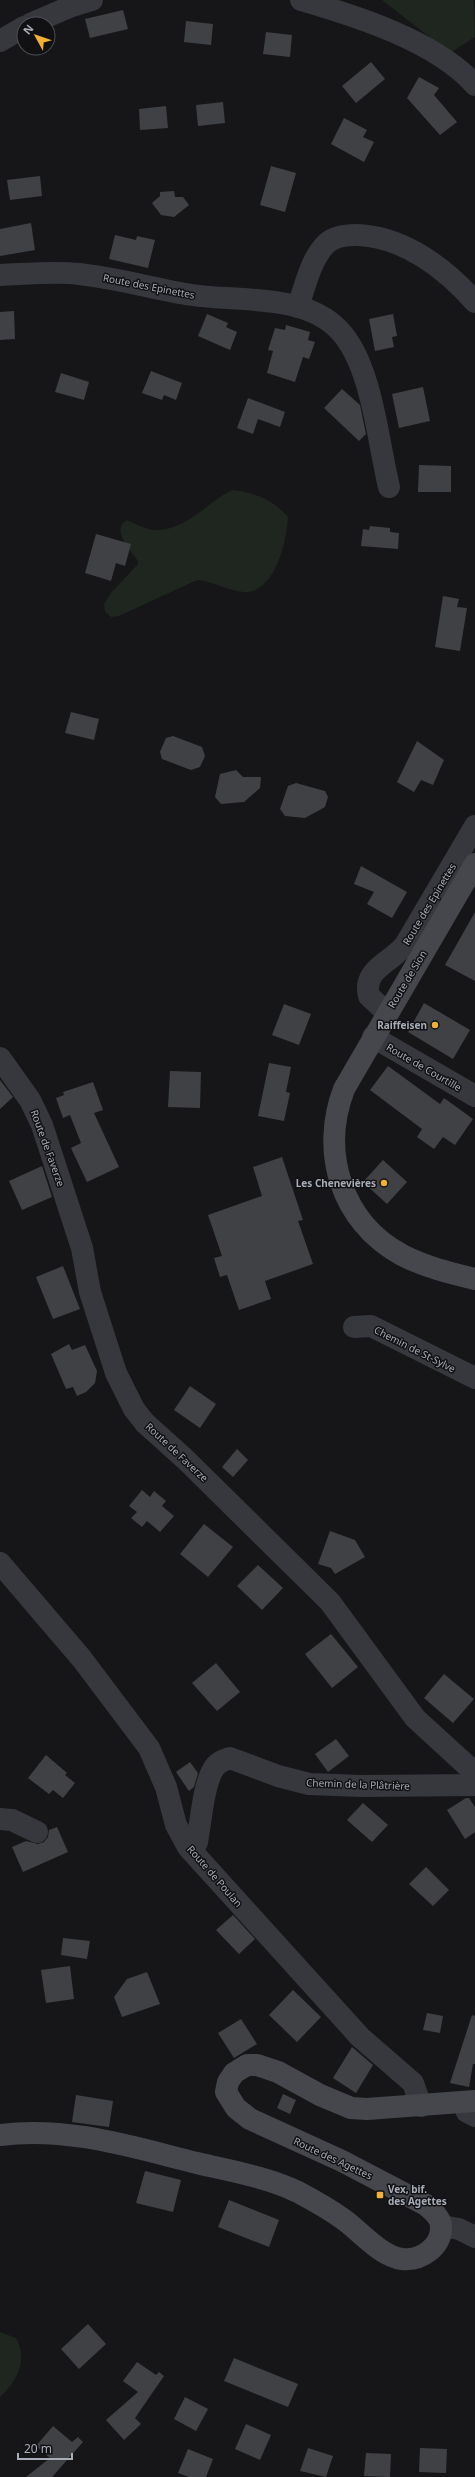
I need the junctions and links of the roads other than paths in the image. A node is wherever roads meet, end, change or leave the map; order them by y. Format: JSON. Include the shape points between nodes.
{"nodes":[{"id":1,"x":92,"y":0,"type":"edge"},
{"id":2,"x":301,"y":0,"type":"edge"},
{"id":3,"x":49,"y":16,"type":"edge"},
{"id":4,"x":16,"y":32,"type":"edge"},
{"id":5,"x":0,"y":41,"type":"edge"},
{"id":6,"x":475,"y":85,"type":"edge"},
{"id":7,"x":0,"y":275,"type":"edge"},
{"id":8,"x":475,"y":302,"type":"edge"},
{"id":9,"x":298,"y":307,"type":"junction"},
{"id":10,"x":389,"y":487,"type":"dead end"},
{"id":11,"x":475,"y":826,"type":"edge"},
{"id":12,"x":475,"y":864,"type":"edge"},
{"id":13,"x":387,"y":1013,"type":"junction"},
{"id":14,"x":373,"y":1037,"type":"junction"},
{"id":15,"x":0,"y":1058,"type":"edge"},
{"id":16,"x":475,"y":1096,"type":"edge"},
{"id":17,"x":475,"y":1279,"type":"edge"},
{"id":18,"x":354,"y":1326,"type":"dead end"},
{"id":19,"x":475,"y":1378,"type":"edge"},
{"id":20,"x":0,"y":1563,"type":"edge"},
{"id":21,"x":475,"y":1773,"type":"edge"},
{"id":22,"x":475,"y":1785,"type":"edge"},
{"id":23,"x":0,"y":1819,"type":"edge"},
{"id":24,"x":37,"y":1832,"type":"dead end"},
{"id":25,"x":192,"y":1851,"type":"junction"},
{"id":26,"x":421,"y":2106,"type":"junction"},
{"id":27,"x":471,"y":2106,"type":"edge"},
{"id":28,"x":0,"y":2135,"type":"edge"},
{"id":29,"x":442,"y":2226,"type":"junction"},
{"id":30,"x":475,"y":2238,"type":"edge"}],
"edges":[{"from":1,"to":3,"type":"street"},
{"from":2,"to":6,"type":"street","via":[[387,29],[450,64]]},
{"from":4,"to":5,"type":"street"},
{"from":7,"to":9,"type":"street","name":"Route des Epinettes","via":[[77,274],[112,278],[193,295],[250,299]]},
{"from":8,"to":9,"type":"street","via":[[423,257],[387,240],[354,235],[338,237],[323,248],[313,264]]},
{"from":9,"to":10,"type":"street","name":"Route des Epinettes","via":[[314,311],[328,319],[350,344],[375,415]]},
{"from":11,"to":13,"type":"street","name":"Route des Epinettes","via":[[405,945],[369,979],[369,996]]},
{"from":12,"to":13,"type":"street","name":"Route de Sion"},
{"from":13,"to":14,"type":"street","name":"Route de Sion"},
{"from":14,"to":16,"type":"street","name":"Route de Courtille"},
{"from":14,"to":17,"type":"street","name":"Route de Sion","via":[[344,1089],[336,1115],[333,1142],[341,1184],[363,1222],[393,1249],[425,1265]]},
{"from":15,"to":21,"type":"street","name":"Route de Faverze","via":[[30,1100],[42,1125],[82,1248],[90,1292],[116,1373],[134,1409],[330,1602],[415,1718]]},
{"from":18,"to":19,"type":"street","name":"Chemin de St-Sylve","via":[[371,1326]]},
{"from":20,"to":25,"type":"street","name":"Route de Poulan","via":[[82,1659],[149,1748],[166,1787],[176,1825]]},
{"from":22,"to":25,"type":"street","name":"Chemin de la Plâtrière","via":[[309,1784],[278,1776],[230,1758],[214,1768],[209,1780],[197,1842]]},
{"from":23,"to":24,"type":"street","via":[[12,1820]]},
{"from":25,"to":26,"type":"street","name":"Route de Poulan","via":[[360,2037],[413,2083]]},
{"from":26,"to":27,"type":"street","name":"Route des Agettes"},
{"from":26,"to":29,"type":"street","name":"Route des Agettes","via":[[352,2108],[320,2095],[278,2072],[257,2065],[247,2065],[234,2074],[228,2082],[226,2092],[236,2108],[250,2119],[411,2195],[436,2214]]},
{"from":28,"to":29,"type":"street","via":[[36,2132],[76,2135],[252,2176],[298,2192],[330,2210],[395,2258],[413,2259],[423,2256],[438,2241]]},
{"from":29,"to":30,"type":"street","via":[[459,2229]]}]}
